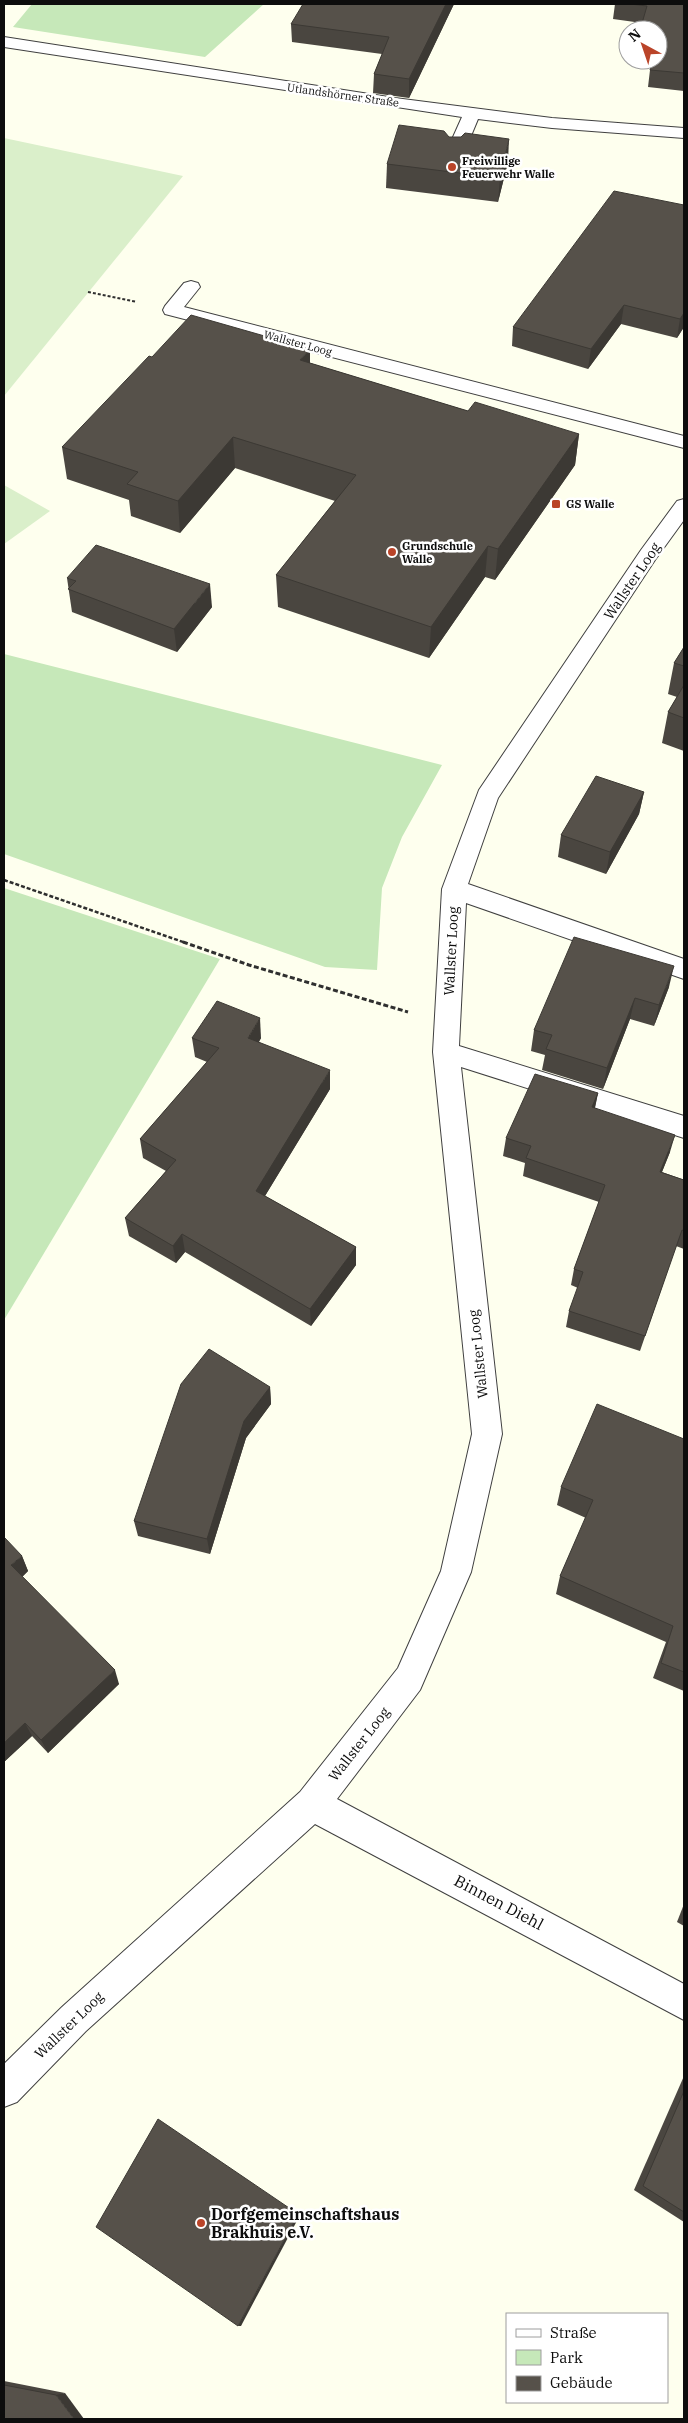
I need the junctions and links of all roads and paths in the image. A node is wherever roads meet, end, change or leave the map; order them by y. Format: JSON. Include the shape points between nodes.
{"nodes":[{"id":1,"x":4,"y":42,"type":"edge"},
{"id":2,"x":472,"y":113,"type":"junction"},
{"id":3,"x":684,"y":133,"type":"edge"},
{"id":4,"x":454,"y":156,"type":"edge"},
{"id":5,"x":191,"y":287,"type":"dead end"},
{"id":6,"x":88,"y":292,"type":"dead end"},
{"id":7,"x":172,"y":310,"type":"junction"},
{"id":8,"x":684,"y":442,"type":"edge"},
{"id":9,"x":684,"y":506,"type":"edge"},
{"id":10,"x":4,"y":880,"type":"edge"},
{"id":11,"x":454,"y":889,"type":"junction"},
{"id":12,"x":684,"y":970,"type":"edge"},
{"id":13,"x":447,"y":1023,"type":"junction"},
{"id":14,"x":446,"y":1052,"type":"junction"},
{"id":15,"x":684,"y":1127,"type":"edge"},
{"id":16,"x":312,"y":1804,"type":"junction"},
{"id":17,"x":684,"y":2003,"type":"edge"},
{"id":18,"x":4,"y":2089,"type":"edge"}],
"edges":[{"from":1,"to":2,"type":"street","name":"Utlandshörner Straße"},
{"from":2,"to":3,"type":"street","name":"Utlandshörner Straße","via":[[561,124]]},
{"from":2,"to":4,"type":"street"},
{"from":5,"to":7,"type":"street"},
{"from":6,"to":7,"type":"path"},
{"from":7,"to":8,"type":"street","name":"Wallster Loog"},
{"from":9,"to":11,"type":"street","name":"Wallster Loog","via":[[642,563],[487,796]]},
{"from":10,"to":13,"type":"path","via":[[249,965]]},
{"from":11,"to":12,"type":"street"},
{"from":11,"to":13,"type":"street","name":"Wallster Loog"},
{"from":13,"to":14,"type":"street","name":"Wallster Loog"},
{"from":14,"to":15,"type":"street"},
{"from":14,"to":16,"type":"street","name":"Wallster Loog","via":[[487,1434],[456,1572],[409,1679]]},
{"from":16,"to":17,"type":"street","name":"Binnen Diehl"},
{"from":16,"to":18,"type":"street","name":"Wallster Loog","via":[[74,2019]]}]}
